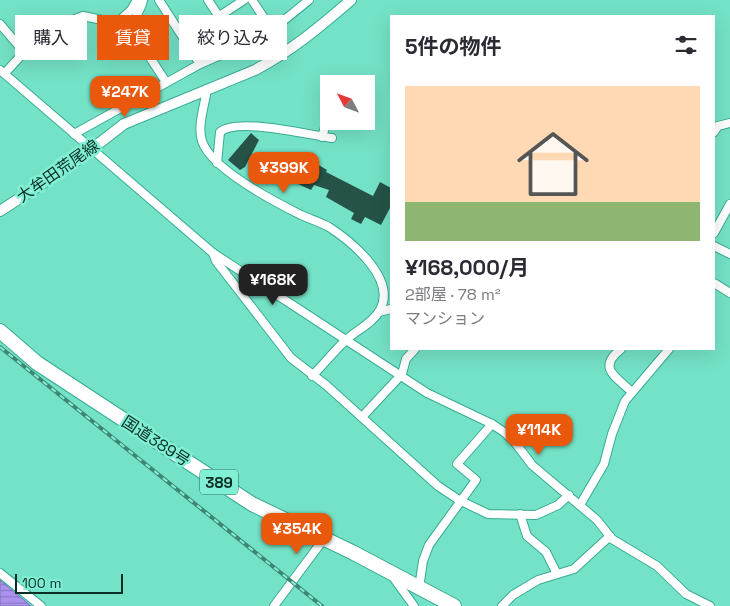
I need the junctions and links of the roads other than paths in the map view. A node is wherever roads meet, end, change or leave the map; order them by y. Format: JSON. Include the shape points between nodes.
{"nodes":[{"id":1,"x":137,"y":0,"type":"edge"},
{"id":2,"x":143,"y":0,"type":"edge"},
{"id":3,"x":159,"y":0,"type":"edge"},
{"id":4,"x":208,"y":0,"type":"edge"},
{"id":5,"x":244,"y":0,"type":"edge"},
{"id":6,"x":252,"y":0,"type":"edge"},
{"id":7,"x":309,"y":0,"type":"edge"},
{"id":8,"x":351,"y":0,"type":"edge"},
{"id":9,"x":218,"y":15,"type":"edge"},
{"id":10,"x":222,"y":15,"type":"edge"},
{"id":11,"x":262,"y":15,"type":"edge"},
{"id":12,"x":87,"y":17,"type":"edge"},
{"id":13,"x":287,"y":18,"type":"edge"},
{"id":14,"x":0,"y":24,"type":"edge"},
{"id":15,"x":15,"y":42,"type":"edge"},
{"id":16,"x":15,"y":60,"type":"edge"},
{"id":17,"x":210,"y":60,"type":"edge"},
{"id":18,"x":200,"y":64,"type":"junction"},
{"id":19,"x":2,"y":72,"type":"edge"},
{"id":20,"x":166,"y":82,"type":"junction"},
{"id":21,"x":207,"y":89,"type":"junction"},
{"id":22,"x":730,"y":123,"type":"edge"},
{"id":23,"x":324,"y":130,"type":"edge"},
{"id":24,"x":715,"y":130,"type":"edge"},
{"id":25,"x":74,"y":134,"type":"junction"},
{"id":26,"x":322,"y":137,"type":"junction"},
{"id":27,"x":332,"y":138,"type":"dead end"},
{"id":28,"x":91,"y":149,"type":"junction"},
{"id":29,"x":217,"y":163,"type":"junction"},
{"id":30,"x":730,"y":204,"type":"edge"},
{"id":31,"x":0,"y":211,"type":"edge"},
{"id":32,"x":715,"y":231,"type":"edge"},
{"id":33,"x":715,"y":246,"type":"edge"},
{"id":34,"x":213,"y":253,"type":"junction"},
{"id":35,"x":730,"y":254,"type":"edge"},
{"id":36,"x":388,"y":283,"type":"edge"},
{"id":37,"x":715,"y":284,"type":"edge"},
{"id":38,"x":730,"y":293,"type":"edge"},
{"id":39,"x":390,"y":309,"type":"edge"},
{"id":40,"x":379,"y":312,"type":"junction"},
{"id":41,"x":0,"y":331,"type":"edge"},
{"id":42,"x":347,"y":340,"type":"junction"},
{"id":43,"x":414,"y":350,"type":"edge"},
{"id":44,"x":620,"y":350,"type":"edge"},
{"id":45,"x":668,"y":350,"type":"edge"},
{"id":46,"x":402,"y":374,"type":"junction"},
{"id":47,"x":312,"y":376,"type":"junction"},
{"id":48,"x":632,"y":392,"type":"junction"},
{"id":49,"x":362,"y":416,"type":"junction"},
{"id":50,"x":492,"y":424,"type":"junction"},
{"id":51,"x":569,"y":496,"type":"junction"},
{"id":52,"x":459,"y":500,"type":"junction"},
{"id":53,"x":580,"y":505,"type":"junction"},
{"id":54,"x":520,"y":514,"type":"junction"},
{"id":55,"x":610,"y":536,"type":"junction"},
{"id":56,"x":323,"y":540,"type":"junction"},
{"id":57,"x":0,"y":573,"type":"edge"},
{"id":58,"x":390,"y":574,"type":"junction"},
{"id":59,"x":557,"y":574,"type":"junction"},
{"id":60,"x":418,"y":588,"type":"junction"},
{"id":61,"x":41,"y":606,"type":"edge"},
{"id":62,"x":274,"y":606,"type":"edge"},
{"id":63,"x":414,"y":606,"type":"edge"},
{"id":64,"x":454,"y":606,"type":"edge"},
{"id":65,"x":502,"y":606,"type":"edge"},
{"id":66,"x":710,"y":606,"type":"edge"}],
"edges":[{"from":1,"to":12,"type":"street","via":[[117,23]]},
{"from":2,"to":20,"type":"street","via":[[132,20],[132,30]]},
{"from":3,"to":18,"type":"street"},
{"from":4,"to":9,"type":"street"},
{"from":5,"to":10,"type":"street"},
{"from":6,"to":11,"type":"street"},
{"from":7,"to":13,"type":"street"},
{"from":8,"to":21,"type":"main road","name":"大牟田荒尾線","via":[[281,56]]},
{"from":14,"to":15,"type":"street"},
{"from":16,"to":19,"type":"street"},
{"from":17,"to":18,"type":"street"},
{"from":18,"to":20,"type":"street"},
{"from":19,"to":25,"type":"street"},
{"from":20,"to":25,"type":"street"},
{"from":21,"to":28,"type":"main road","name":"大牟田荒尾線","via":[[124,124]]},
{"from":21,"to":29,"type":"street","via":[[200,132],[202,142]]},
{"from":22,"to":24,"type":"street","via":[[718,126]]},
{"from":23,"to":26,"type":"street"},
{"from":25,"to":28,"type":"street"},
{"from":26,"to":27,"type":"street"},
{"from":26,"to":29,"type":"street","via":[[263,127],[224,128],[220,132]]},
{"from":28,"to":31,"type":"main road","name":"大牟田荒尾線"},
{"from":28,"to":34,"type":"street"},
{"from":29,"to":36,"type":"street","via":[[268,198],[327,226],[352,245]]},
{"from":30,"to":32,"type":"street"},
{"from":33,"to":35,"type":"street"},
{"from":34,"to":42,"type":"street"},
{"from":34,"to":47,"type":"street","via":[[290,358]]},
{"from":36,"to":40,"type":"street"},
{"from":37,"to":38,"type":"street"},
{"from":39,"to":40,"type":"street"},
{"from":40,"to":42,"type":"street"},
{"from":41,"to":56,"type":"highway","name":"国道389号","number":"389","via":[[37,363],[252,504]]},
{"from":42,"to":46,"type":"street"},
{"from":42,"to":47,"type":"street"},
{"from":43,"to":46,"type":"street","via":[[406,359]]},
{"from":44,"to":48,"type":"street","via":[[612,356],[609,370]]},
{"from":45,"to":48,"type":"street"},
{"from":46,"to":49,"type":"street"},
{"from":46,"to":50,"type":"street","via":[[427,393]]},
{"from":47,"to":49,"type":"street"},
{"from":48,"to":53,"type":"street","via":[[619,415],[604,464]]},
{"from":49,"to":52,"type":"street","via":[[438,486]]},
{"from":50,"to":51,"type":"street","via":[[514,441],[532,465]]},
{"from":50,"to":52,"type":"street","via":[[458,464],[476,480]]},
{"from":51,"to":53,"type":"street"},
{"from":51,"to":54,"type":"street","via":[[536,515]]},
{"from":52,"to":54,"type":"street","via":[[488,514]]},
{"from":52,"to":60,"type":"street","via":[[429,545]]},
{"from":53,"to":55,"type":"street"},
{"from":54,"to":59,"type":"street","via":[[527,536],[546,552]]},
{"from":55,"to":59,"type":"street","via":[[574,569]]},
{"from":55,"to":66,"type":"street","via":[[619,545],[657,566],[686,594]]},
{"from":56,"to":58,"type":"highway","name":"国道389号","number":"389"},
{"from":56,"to":62,"type":"street"},
{"from":57,"to":61,"type":"street"},
{"from":58,"to":60,"type":"highway","name":"国道389号","number":"389"},
{"from":58,"to":63,"type":"street"},
{"from":59,"to":65,"type":"street","via":[[513,594]]},
{"from":60,"to":64,"type":"highway","name":"国道389号","number":"389"}]}
